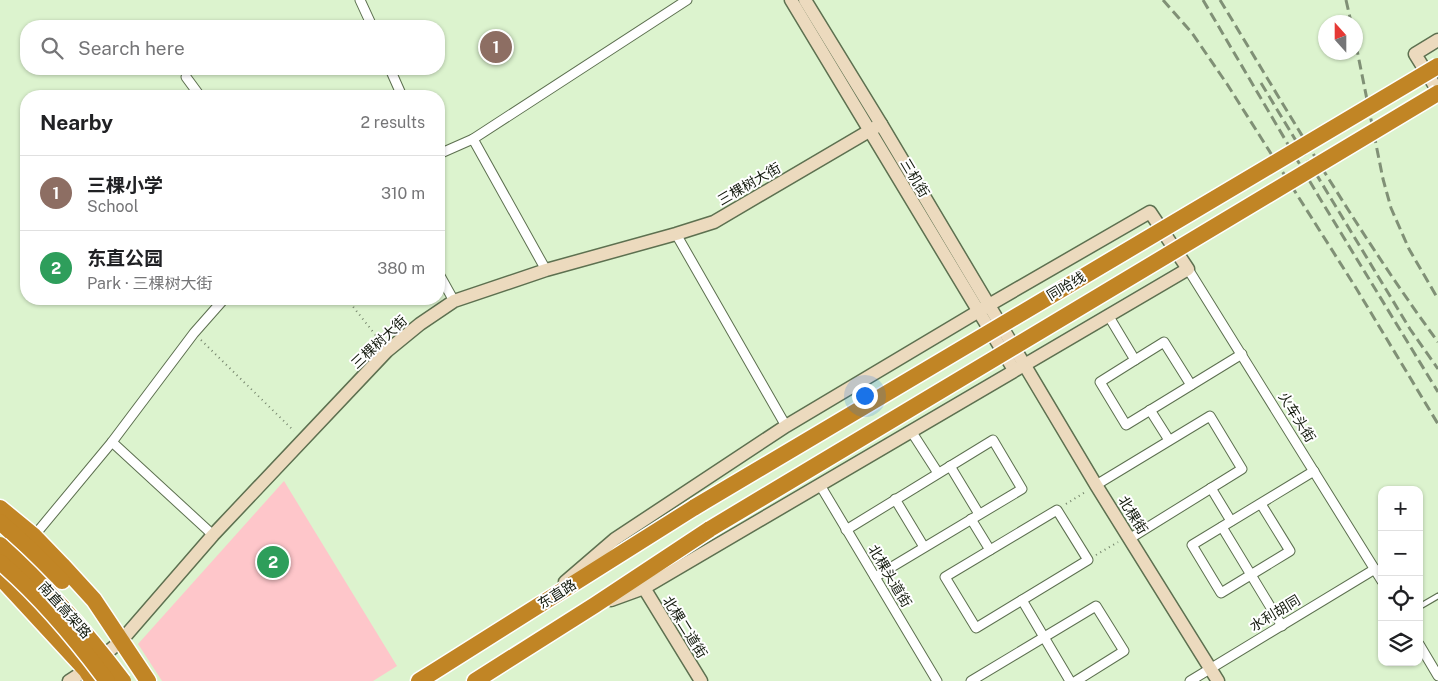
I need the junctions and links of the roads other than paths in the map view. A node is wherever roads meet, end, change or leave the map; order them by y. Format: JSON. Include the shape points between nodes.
{"nodes":[{"id":1,"x":360,"y":0,"type":"edge"},
{"id":2,"x":687,"y":0,"type":"edge"},
{"id":3,"x":791,"y":0,"type":"edge"},
{"id":4,"x":805,"y":0,"type":"edge"},
{"id":5,"x":369,"y":20,"type":"edge"},
{"id":6,"x":1438,"y":40,"type":"edge"},
{"id":7,"x":1438,"y":66,"type":"edge"},
{"id":8,"x":393,"y":75,"type":"edge"},
{"id":9,"x":186,"y":77,"type":"dead end"},
{"id":10,"x":196,"y":90,"type":"edge"},
{"id":11,"x":399,"y":90,"type":"edge"},
{"id":12,"x":1438,"y":92,"type":"edge"},
{"id":13,"x":881,"y":124,"type":"junction"},
{"id":14,"x":869,"y":131,"type":"junction"},
{"id":15,"x":474,"y":138,"type":"junction"},
{"id":16,"x":445,"y":151,"type":"edge"},
{"id":17,"x":676,"y":234,"type":"junction"},
{"id":18,"x":1188,"y":269,"type":"junction"},
{"id":19,"x":546,"y":270,"type":"junction"},
{"id":20,"x":445,"y":285,"type":"edge"},
{"id":21,"x":454,"y":301,"type":"junction"},
{"id":22,"x":219,"y":305,"type":"edge"},
{"id":23,"x":989,"y":305,"type":"junction"},
{"id":24,"x":977,"y":312,"type":"junction"},
{"id":25,"x":1108,"y":315,"type":"junction"},
{"id":26,"x":1242,"y":354,"type":"junction"},
{"id":27,"x":1135,"y":360,"type":"junction"},
{"id":28,"x":1019,"y":368,"type":"junction"},
{"id":29,"x":1190,"y":385,"type":"junction"},
{"id":30,"x":1150,"y":410,"type":"junction"},
{"id":31,"x":786,"y":426,"type":"junction"},
{"id":32,"x":911,"y":431,"type":"junction"},
{"id":33,"x":1169,"y":440,"type":"junction"},
{"id":34,"x":112,"y":442,"type":"junction"},
{"id":35,"x":950,"y":466,"type":"junction"},
{"id":36,"x":1314,"y":471,"type":"junction"},
{"id":37,"x":938,"y":473,"type":"junction"},
{"id":38,"x":820,"y":485,"type":"junction"},
{"id":39,"x":1096,"y":485,"type":"junction"},
{"id":40,"x":1211,"y":488,"type":"junction"},
{"id":41,"x":895,"y":499,"type":"junction"},
{"id":42,"x":1261,"y":504,"type":"junction"},
{"id":43,"x":695,"y":507,"type":"joint"},
{"id":44,"x":0,"y":508,"type":"edge"},
{"id":45,"x":975,"y":517,"type":"junction"},
{"id":46,"x":1231,"y":521,"type":"junction"},
{"id":47,"x":0,"y":522,"type":"edge"},
{"id":48,"x":1222,"y":527,"type":"junction"},
{"id":49,"x":846,"y":530,"type":"junction"},
{"id":50,"x":212,"y":535,"type":"junction"},
{"id":51,"x":34,"y":536,"type":"junction"},
{"id":52,"x":1129,"y":538,"type":"junction"},
{"id":53,"x":0,"y":545,"type":"edge"},
{"id":54,"x":924,"y":547,"type":"junction"},
{"id":55,"x":990,"y":550,"type":"junction"},
{"id":56,"x":0,"y":562,"type":"edge"},
{"id":57,"x":1375,"y":569,"type":"junction"},
{"id":58,"x":1250,"y":575,"type":"junction"},
{"id":59,"x":1379,"y":576,"type":"edge"},
{"id":60,"x":875,"y":577,"type":"junction"},
{"id":61,"x":1,"y":584,"type":"edge"},
{"id":62,"x":644,"y":588,"type":"junction"},
{"id":63,"x":1438,"y":596,"type":"edge"},
{"id":64,"x":1022,"y":600,"type":"junction"},
{"id":65,"x":541,"y":603,"type":"junction"},
{"id":66,"x":1423,"y":605,"type":"edge"},
{"id":67,"x":595,"y":606,"type":"junction"},
{"id":68,"x":1282,"y":626,"type":"junction"},
{"id":69,"x":1044,"y":637,"type":"junction"},
{"id":70,"x":121,"y":641,"type":"junction"},
{"id":71,"x":1423,"y":651,"type":"edge"},
{"id":72,"x":1210,"y":669,"type":"junction"},
{"id":73,"x":89,"y":676,"type":"edge"},
{"id":74,"x":1438,"y":676,"type":"edge"},
{"id":75,"x":69,"y":681,"type":"edge"},
{"id":76,"x":107,"y":681,"type":"edge"},
{"id":77,"x":123,"y":681,"type":"edge"},
{"id":78,"x":148,"y":681,"type":"edge"},
{"id":79,"x":419,"y":681,"type":"edge"},
{"id":80,"x":475,"y":681,"type":"edge"},
{"id":81,"x":701,"y":681,"type":"edge"},
{"id":82,"x":937,"y":681,"type":"edge"},
{"id":83,"x":971,"y":681,"type":"edge"},
{"id":84,"x":1070,"y":681,"type":"edge"},
{"id":85,"x":1076,"y":681,"type":"edge"},
{"id":86,"x":1190,"y":681,"type":"edge"},
{"id":87,"x":1218,"y":681,"type":"edge"}],
"edges":[{"from":1,"to":5,"type":"street"},
{"from":2,"to":15,"type":"street"},
{"from":3,"to":14,"type":"main road","name":"三机街"},
{"from":4,"to":13,"type":"main road","name":"三机街"},
{"from":6,"to":12,"type":"main road","via":[[1415,54]]},
{"from":7,"to":43,"type":"highway","name":"同哈线","bridge":true},
{"from":8,"to":11,"type":"street"},
{"from":9,"to":10,"type":"street"},
{"from":12,"to":67,"type":"highway","name":"同哈线","bridge":true,"via":[[710,529]]},
{"from":13,"to":14,"type":"main road","name":"三棵树大街"},
{"from":13,"to":23,"type":"main road","name":"三机街"},
{"from":14,"to":17,"type":"main road","name":"三棵树大街","via":[[714,222]]},
{"from":14,"to":24,"type":"main road","name":"三机街"},
{"from":15,"to":16,"type":"street"},
{"from":15,"to":19,"type":"street"},
{"from":17,"to":19,"type":"main road","name":"三棵树大街"},
{"from":17,"to":31,"type":"street"},
{"from":18,"to":23,"type":"main road","via":[[1150,212]]},
{"from":18,"to":25,"type":"main road"},
{"from":18,"to":26,"type":"street","name":"火车头街"},
{"from":19,"to":21,"type":"main road","name":"三棵树大街"},
{"from":20,"to":21,"type":"street"},
{"from":21,"to":50,"type":"main road","name":"三棵树大街","via":[[387,351]]},
{"from":22,"to":34,"type":"street"},
{"from":23,"to":24,"type":"main road"},
{"from":23,"to":28,"type":"main road","name":"三机街"},
{"from":24,"to":28,"type":"main road","name":"三机街"},
{"from":24,"to":31,"type":"main road"},
{"from":25,"to":27,"type":"street"},
{"from":25,"to":28,"type":"main road"},
{"from":26,"to":29,"type":"street"},
{"from":26,"to":36,"type":"street","name":"火车头街"},
{"from":27,"to":29,"type":"street","via":[[1164,342]]},
{"from":27,"to":30,"type":"street","via":[[1100,382],[1126,424]]},
{"from":28,"to":32,"type":"main road"},
{"from":28,"to":39,"type":"main road","name":"北棵街"},
{"from":29,"to":30,"type":"street"},
{"from":30,"to":33,"type":"street"},
{"from":31,"to":65,"type":"main road","via":[[615,539]]},
{"from":32,"to":37,"type":"street"},
{"from":32,"to":38,"type":"main road"},
{"from":33,"to":39,"type":"street"},
{"from":33,"to":40,"type":"street","via":[[1210,416],[1242,469]]},
{"from":34,"to":50,"type":"street"},
{"from":34,"to":51,"type":"street"},
{"from":35,"to":37,"type":"street"},
{"from":35,"to":45,"type":"street"},
{"from":35,"to":45,"type":"street","via":[[993,440],[1022,488]]},
{"from":36,"to":42,"type":"street"},
{"from":36,"to":57,"type":"street","name":"火车头街"},
{"from":37,"to":41,"type":"street"},
{"from":38,"to":49,"type":"street","name":"北棵头道街"},
{"from":38,"to":62,"type":"main road"},
{"from":39,"to":52,"type":"main road","name":"北棵街"},
{"from":40,"to":46,"type":"street"},
{"from":40,"to":52,"type":"street"},
{"from":41,"to":49,"type":"street"},
{"from":41,"to":54,"type":"street"},
{"from":42,"to":46,"type":"street"},
{"from":42,"to":58,"type":"street","via":[[1290,551]]},
{"from":43,"to":65,"type":"highway","name":"东直路"},
{"from":44,"to":51,"type":"highway"},
{"from":45,"to":54,"type":"street"},
{"from":45,"to":55,"type":"street"},
{"from":46,"to":48,"type":"street"},
{"from":47,"to":70,"type":"highway"},
{"from":48,"to":58,"type":"street"},
{"from":48,"to":58,"type":"street","via":[[1192,545],[1221,592]]},
{"from":49,"to":60,"type":"street","name":"北棵头道街"},
{"from":50,"to":70,"type":"main road","name":"三棵树大街"},
{"from":51,"to":70,"type":"highway","via":[[94,600]]},
{"from":52,"to":72,"type":"main road","name":"北棵街"},
{"from":53,"to":77,"type":"highway","name":"南直高架路","bridge":true,"via":[[54,597]]},
{"from":54,"to":60,"type":"street"},
{"from":55,"to":64,"type":"street","via":[[945,577],[976,628]]},
{"from":55,"to":64,"type":"street","via":[[1057,510],[1088,560]]},
{"from":56,"to":76,"type":"highway","name":"南直高架路","bridge":true,"via":[[45,606]]},
{"from":57,"to":59,"type":"street","name":"火车头街"},
{"from":57,"to":68,"type":"street","name":"水利胡同"},
{"from":58,"to":68,"type":"street"},
{"from":60,"to":82,"type":"street","name":"北棵头道街"},
{"from":61,"to":73,"type":"highway"},
{"from":62,"to":67,"type":"main road"},
{"from":62,"to":81,"type":"main road","name":"北棵二道街"},
{"from":63,"to":66,"type":"lane"},
{"from":64,"to":69,"type":"street"},
{"from":65,"to":79,"type":"highway","name":"东直路"},
{"from":67,"to":80,"type":"highway"},
{"from":68,"to":72,"type":"street","name":"水利胡同"},
{"from":69,"to":83,"type":"street"},
{"from":69,"to":84,"type":"street"},
{"from":69,"to":85,"type":"street","via":[[1096,606],[1124,651]]},
{"from":70,"to":73,"type":"main road","name":"三棵树大街"},
{"from":70,"to":78,"type":"highway"},
{"from":71,"to":74,"type":"street"},
{"from":72,"to":86,"type":"street","name":"水利胡同"},
{"from":72,"to":87,"type":"main road","name":"北棵街"},
{"from":73,"to":75,"type":"main road","name":"三棵树大街"}]}
